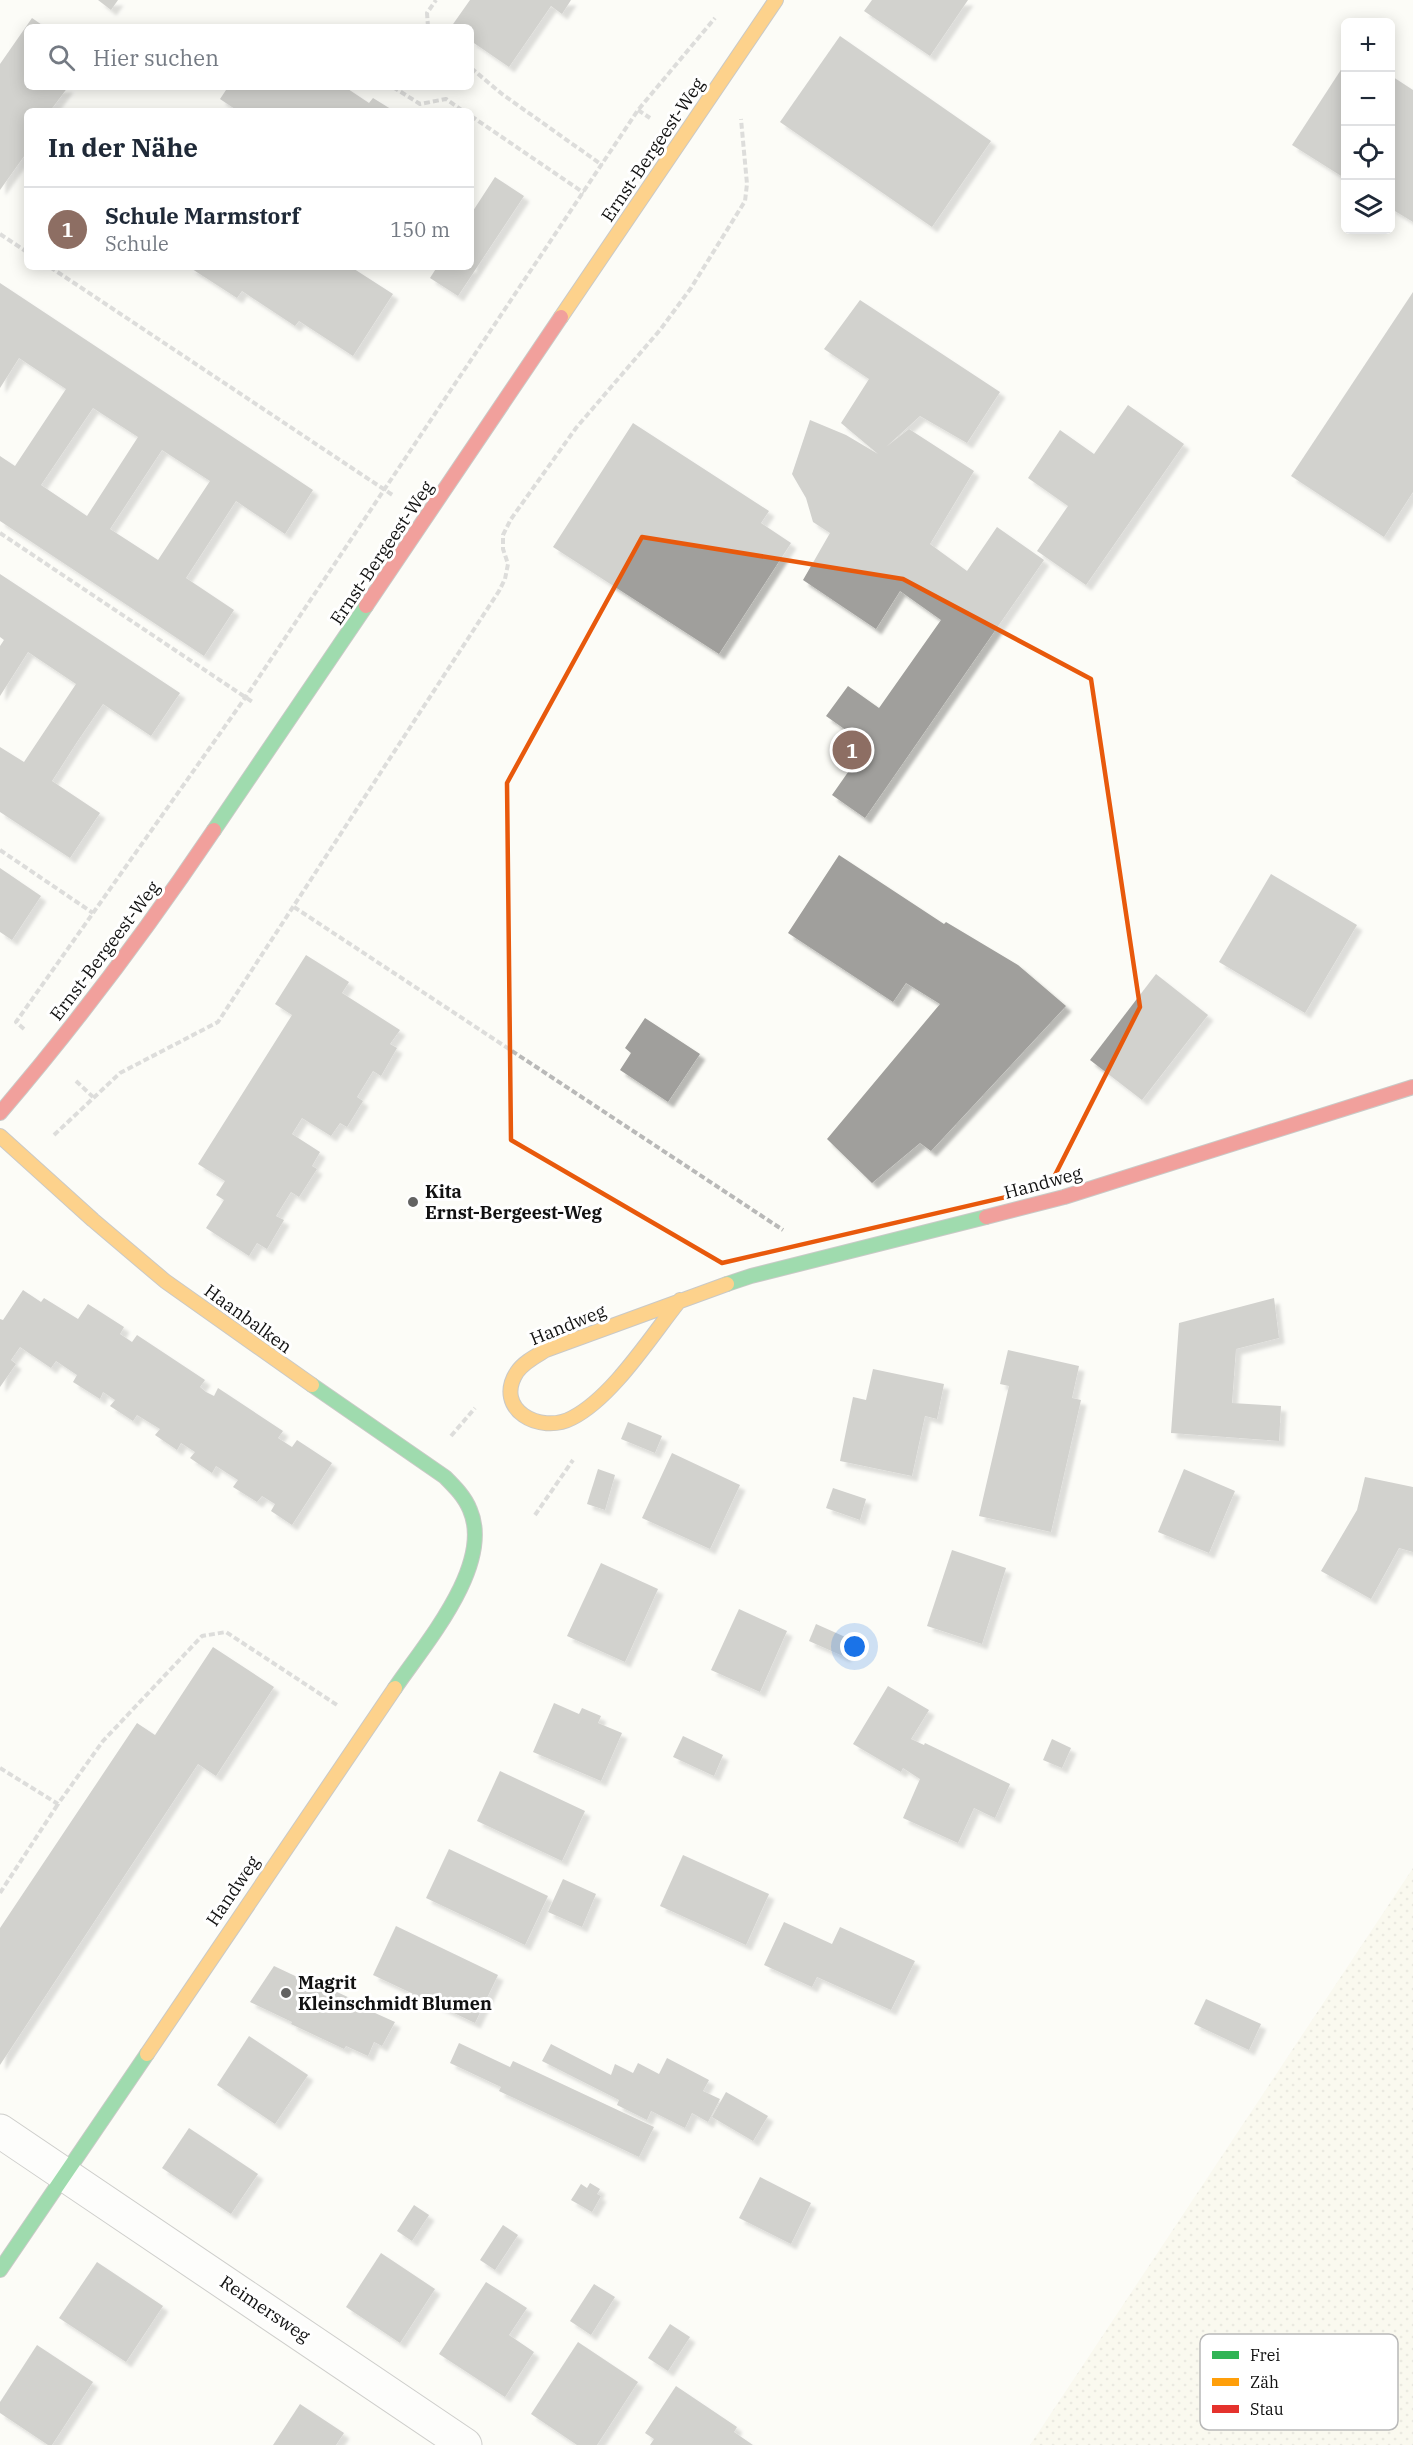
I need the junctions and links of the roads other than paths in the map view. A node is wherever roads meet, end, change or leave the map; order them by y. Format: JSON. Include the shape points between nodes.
{"nodes":[{"id":1,"x":774,"y":4,"type":"edge"},
{"id":2,"x":1413,"y":1087,"type":"edge"},
{"id":3,"x":0,"y":1113,"type":"edge"},
{"id":4,"x":0,"y":1136,"type":"edge"},
{"id":5,"x":680,"y":1300,"type":"junction"},
{"id":6,"x":476,"y":1525,"type":"joint"},
{"id":7,"x":0,"y":2131,"type":"edge"},
{"id":8,"x":64,"y":2173,"type":"junction"},
{"id":9,"x":0,"y":2270,"type":"edge"},
{"id":10,"x":465,"y":2445,"type":"edge"}],
"edges":[{"from":1,"to":3,"type":"street","name":"Ernst-Bergeest-Weg","via":[[167,899],[50,1054]]},
{"from":2,"to":5,"type":"street","name":"Handweg","via":[[1064,1197],[751,1276]]},
{"from":4,"to":6,"type":"street","name":"Haanbalken","via":[[189,1299],[456,1486]]},
{"from":5,"to":5,"type":"street","name":"Handweg","via":[[613,1382],[570,1420],[539,1423],[514,1409],[509,1394],[512,1381],[532,1358]]},
{"from":6,"to":8,"type":"street","name":"Handweg","via":[[473,1559],[460,1589]]},
{"from":7,"to":8,"type":"street","name":"Reimersweg"},
{"from":8,"to":9,"type":"street","name":"Handweg"},
{"from":8,"to":10,"type":"street","name":"Reimersweg"}]}
